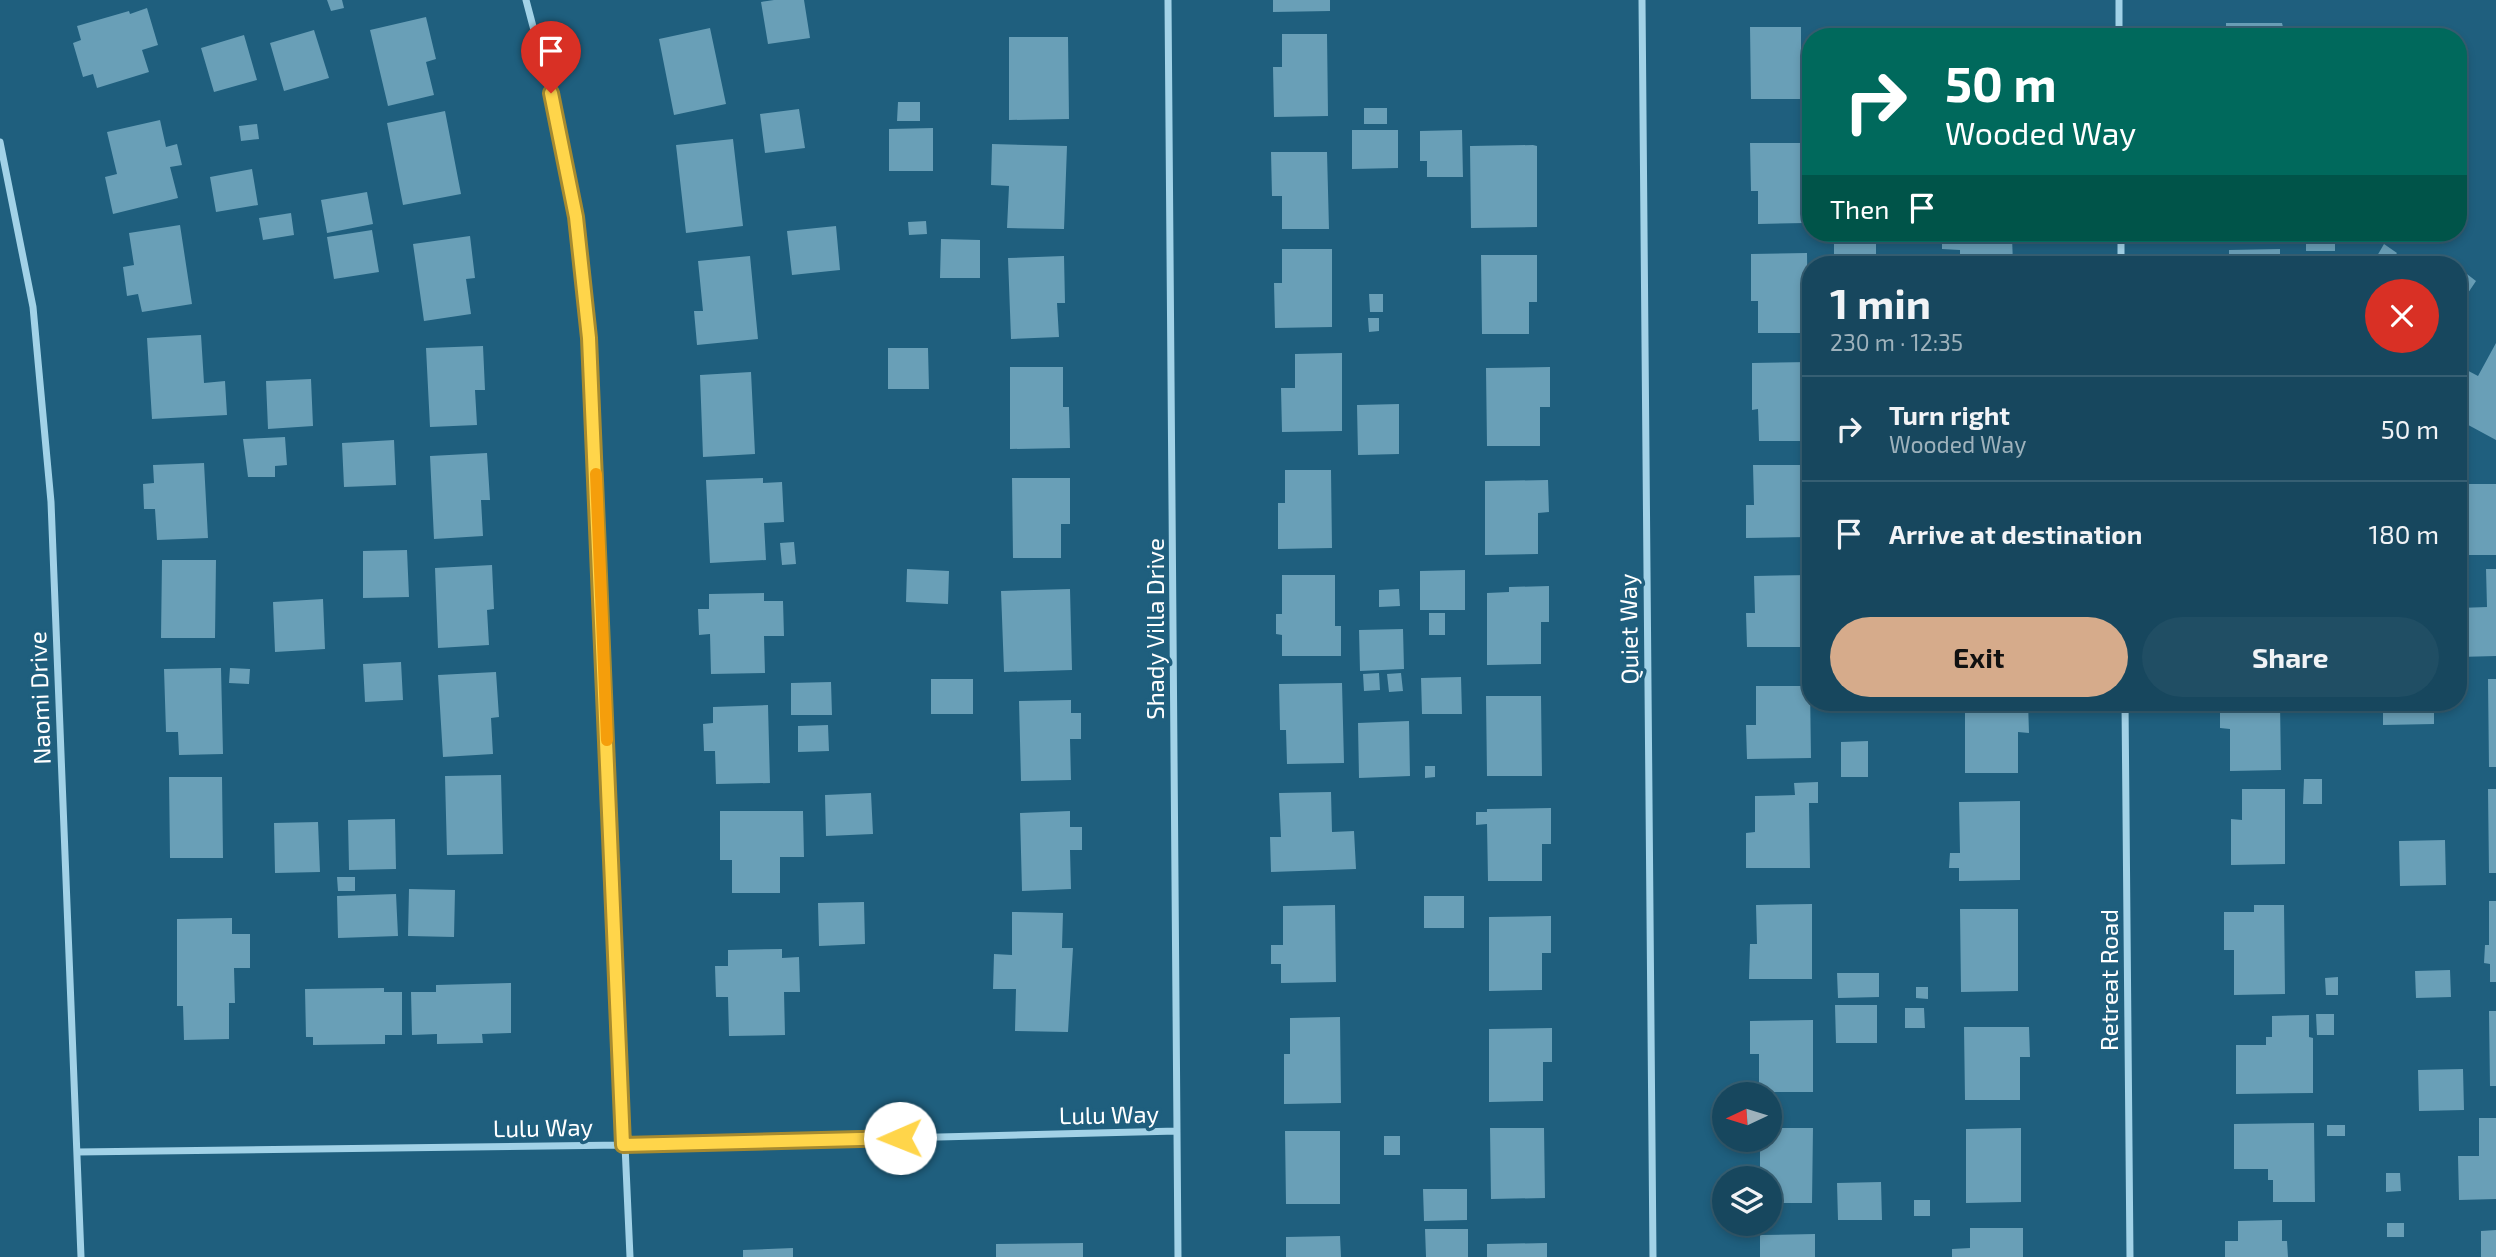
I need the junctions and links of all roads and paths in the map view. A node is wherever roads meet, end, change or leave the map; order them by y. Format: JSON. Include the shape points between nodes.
{"nodes":[{"id":1,"x":526,"y":0,"type":"edge"},
{"id":2,"x":1168,"y":0,"type":"edge"},
{"id":3,"x":1642,"y":0,"type":"edge"},
{"id":4,"x":2119,"y":0,"type":"edge"},
{"id":5,"x":2119,"y":28,"type":"edge"},
{"id":6,"x":0,"y":142,"type":"edge"},
{"id":7,"x":2125,"y":711,"type":"edge"},
{"id":8,"x":1177,"y":1131,"type":"junction"},
{"id":9,"x":623,"y":1145,"type":"junction"},
{"id":10,"x":77,"y":1152,"type":"junction"},
{"id":11,"x":81,"y":1257,"type":"edge"},
{"id":12,"x":630,"y":1257,"type":"edge"},
{"id":13,"x":1178,"y":1257,"type":"edge"},
{"id":14,"x":1653,"y":1257,"type":"edge"},
{"id":15,"x":2130,"y":1257,"type":"edge"}],
"edges":[{"from":1,"to":9,"type":"street","via":[[557,117],[576,217],[589,338]]},
{"from":2,"to":8,"type":"street","name":"Shady Villa Drive"},
{"from":3,"to":14,"type":"street","name":"Quiet Way"},
{"from":4,"to":5,"type":"street"},
{"from":6,"to":10,"type":"street","name":"Naomi Drive","via":[[33,307],[51,502]]},
{"from":7,"to":15,"type":"street","name":"Retreat Road"},
{"from":8,"to":9,"type":"street","name":"Lulu Way"},
{"from":8,"to":13,"type":"street","name":"Shady Villa Drive"},
{"from":9,"to":10,"type":"street","name":"Lulu Way"},
{"from":9,"to":12,"type":"street"},
{"from":10,"to":11,"type":"street","name":"Naomi Drive"}]}
